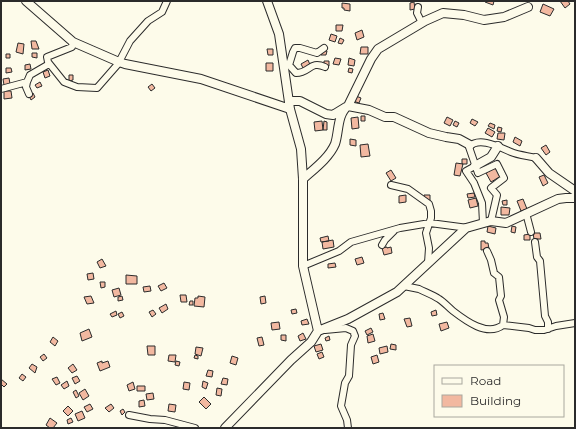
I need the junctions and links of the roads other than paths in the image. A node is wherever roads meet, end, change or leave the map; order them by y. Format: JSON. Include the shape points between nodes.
{"nodes":[{"id":1,"x":26,"y":1,"type":"edge"},
{"id":2,"x":167,"y":1,"type":"edge"},
{"id":3,"x":267,"y":1,"type":"edge"},
{"id":4,"x":418,"y":7,"type":"dead end"},
{"id":5,"x":528,"y":7,"type":"dead end"},
{"id":6,"x":422,"y":23,"type":"junction"},
{"id":7,"x":73,"y":42,"type":"junction"},
{"id":8,"x":324,"y":48,"type":"dead end"},
{"id":9,"x":119,"y":62,"type":"junction"},
{"id":10,"x":49,"y":64,"type":"junction"},
{"id":11,"x":286,"y":64,"type":"junction"},
{"id":12,"x":325,"y":67,"type":"dead end"},
{"id":13,"x":28,"y":82,"type":"junction"},
{"id":14,"x":1,"y":88,"type":"edge"},
{"id":15,"x":29,"y":94,"type":"dead end"},
{"id":16,"x":290,"y":105,"type":"junction"},
{"id":17,"x":347,"y":107,"type":"junction"},
{"id":18,"x":470,"y":145,"type":"junction"},
{"id":19,"x":498,"y":146,"type":"junction"},
{"id":20,"x":536,"y":158,"type":"joint"},
{"id":21,"x":476,"y":166,"type":"junction"},
{"id":22,"x":303,"y":179,"type":"junction"},
{"id":23,"x":391,"y":185,"type":"dead end"},
{"id":24,"x":575,"y":192,"type":"edge"},
{"id":25,"x":575,"y":198,"type":"edge"},
{"id":26,"x":526,"y":213,"type":"junction"},
{"id":27,"x":491,"y":221,"type":"junction"},
{"id":28,"x":430,"y":223,"type":"junction"},
{"id":29,"x":482,"y":223,"type":"junction"},
{"id":30,"x":468,"y":228,"type":"junction"},
{"id":31,"x":395,"y":230,"type":"junction"},
{"id":32,"x":531,"y":232,"type":"dead end"},
{"id":33,"x":535,"y":242,"type":"dead end"},
{"id":34,"x":382,"y":246,"type":"dead end"},
{"id":35,"x":487,"y":252,"type":"dead end"},
{"id":36,"x":428,"y":263,"type":"junction"},
{"id":37,"x":303,"y":266,"type":"junction"},
{"id":38,"x":404,"y":286,"type":"junction"},
{"id":39,"x":575,"y":323,"type":"edge"},
{"id":40,"x":503,"y":325,"type":"junction"},
{"id":41,"x":548,"y":329,"type":"junction"},
{"id":42,"x":318,"y":331,"type":"junction"},
{"id":43,"x":129,"y":415,"type":"dead end"},
{"id":44,"x":195,"y":428,"type":"edge"},
{"id":45,"x":225,"y":428,"type":"edge"},
{"id":46,"x":348,"y":428,"type":"edge"}],
"edges":[{"from":1,"to":7,"type":"street"},
{"from":2,"to":9,"type":"street","via":[[162,12],[148,21],[130,41]]},
{"from":3,"to":11,"type":"street"},
{"from":4,"to":6,"type":"street","via":[[417,13]]},
{"from":5,"to":6,"type":"street","via":[[504,17],[484,20],[443,13]]},
{"from":6,"to":17,"type":"street","via":[[378,48]]},
{"from":7,"to":9,"type":"street"},
{"from":7,"to":10,"type":"street","via":[[72,47],[47,57]]},
{"from":8,"to":11,"type":"street","via":[[317,53],[295,48]]},
{"from":9,"to":10,"type":"street","via":[[97,88],[76,88],[64,82]]},
{"from":9,"to":16,"type":"street","via":[[201,78]]},
{"from":10,"to":13,"type":"street","via":[[30,75]]},
{"from":11,"to":12,"type":"street","via":[[296,73],[319,64]]},
{"from":11,"to":16,"type":"street"},
{"from":13,"to":14,"type":"street"},
{"from":13,"to":15,"type":"street","via":[[26,87]]},
{"from":16,"to":17,"type":"street","via":[[300,101],[333,115]]},
{"from":16,"to":22,"type":"street","via":[[301,149]]},
{"from":17,"to":18,"type":"street","via":[[394,117],[429,133],[459,139]]},
{"from":17,"to":22,"type":"street","via":[[330,153]]},
{"from":18,"to":19,"type":"street","via":[[481,142]]},
{"from":18,"to":21,"type":"street"},
{"from":19,"to":20,"type":"street"},
{"from":19,"to":21,"type":"street","via":[[491,157]]},
{"from":20,"to":24,"type":"street","via":[[549,173]]},
{"from":21,"to":27,"type":"street","via":[[478,173],[497,164],[504,178],[491,188],[497,195]]},
{"from":21,"to":29,"type":"street","via":[[466,171],[482,202]]},
{"from":22,"to":37,"type":"street"},
{"from":23,"to":28,"type":"street","via":[[408,189],[429,204]]},
{"from":25,"to":26,"type":"street","via":[[558,199]]},
{"from":26,"to":27,"type":"street","via":[[506,223]]},
{"from":26,"to":32,"type":"street"},
{"from":27,"to":29,"type":"street"},
{"from":28,"to":30,"type":"street"},
{"from":28,"to":31,"type":"street"},
{"from":28,"to":36,"type":"street","via":[[426,233]]},
{"from":29,"to":30,"type":"street"},
{"from":30,"to":36,"type":"street"},
{"from":31,"to":34,"type":"street"},
{"from":31,"to":37,"type":"street","via":[[351,242],[339,251]]},
{"from":33,"to":41,"type":"street"},
{"from":35,"to":40,"type":"street","via":[[494,274],[498,277]]},
{"from":36,"to":38,"type":"street"},
{"from":37,"to":42,"type":"street"},
{"from":38,"to":40,"type":"street","via":[[434,296],[472,324],[484,329],[498,329]]},
{"from":38,"to":42,"type":"street","via":[[348,319]]},
{"from":39,"to":41,"type":"street"},
{"from":40,"to":41,"type":"street","via":[[535,330]]},
{"from":42,"to":45,"type":"street","via":[[311,342]]},
{"from":42,"to":46,"type":"street","via":[[346,328],[353,331],[355,336],[350,345],[349,376],[345,383],[341,406]]},
{"from":43,"to":44,"type":"street","via":[[165,420]]}]}
